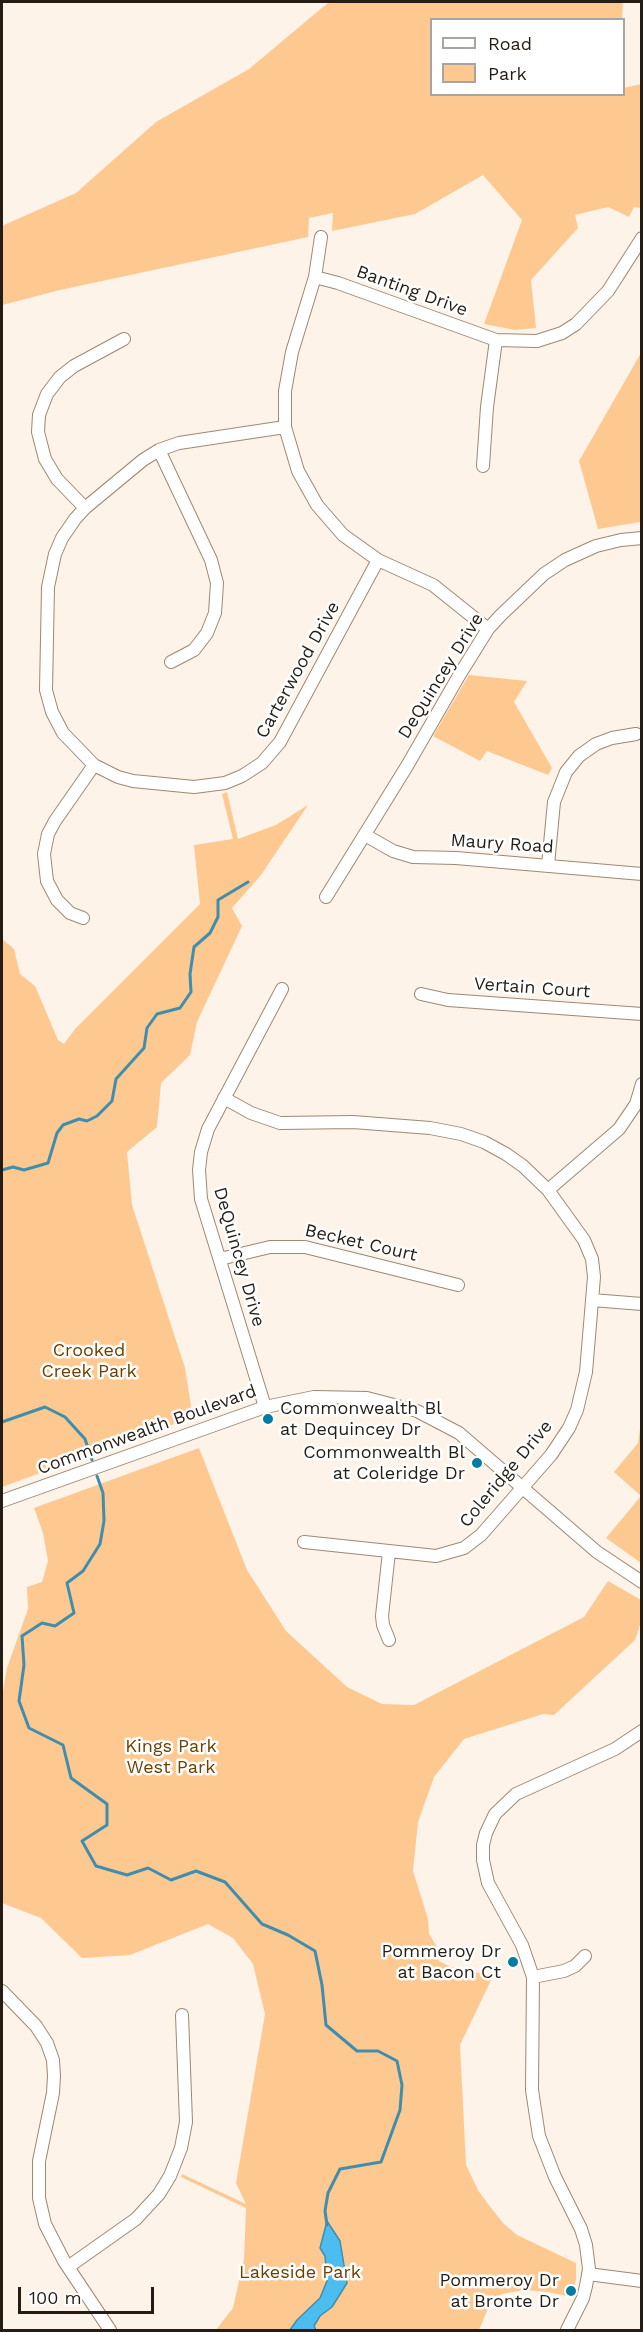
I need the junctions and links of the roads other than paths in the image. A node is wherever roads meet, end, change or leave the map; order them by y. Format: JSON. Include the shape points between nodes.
{"nodes":[{"id":1,"x":321,"y":237,"type":"dead end"},
{"id":2,"x":642,"y":238,"type":"edge"},
{"id":3,"x":315,"y":277,"type":"junction"},
{"id":4,"x":124,"y":339,"type":"dead end"},
{"id":5,"x":496,"y":340,"type":"junction"},
{"id":6,"x":285,"y":427,"type":"junction"},
{"id":7,"x":159,"y":450,"type":"junction"},
{"id":8,"x":483,"y":466,"type":"dead end"},
{"id":9,"x":85,"y":508,"type":"junction"},
{"id":10,"x":642,"y":538,"type":"edge"},
{"id":11,"x":378,"y":560,"type":"junction"},
{"id":12,"x":488,"y":629,"type":"junction"},
{"id":13,"x":171,"y":662,"type":"dead end"},
{"id":14,"x":636,"y":734,"type":"dead end"},
{"id":15,"x":94,"y":765,"type":"junction"},
{"id":16,"x":365,"y":835,"type":"junction"},
{"id":17,"x":548,"y":866,"type":"junction"},
{"id":18,"x":642,"y":874,"type":"edge"},
{"id":19,"x":326,"y":897,"type":"dead end"},
{"id":20,"x":83,"y":918,"type":"dead end"},
{"id":21,"x":282,"y":989,"type":"dead end"},
{"id":22,"x":421,"y":994,"type":"dead end"},
{"id":23,"x":642,"y":1014,"type":"edge"},
{"id":24,"x":642,"y":1084,"type":"edge"},
{"id":25,"x":224,"y":1098,"type":"junction"},
{"id":26,"x":548,"y":1190,"type":"junction"},
{"id":27,"x":220,"y":1259,"type":"junction"},
{"id":28,"x":458,"y":1285,"type":"dead end"},
{"id":29,"x":592,"y":1300,"type":"junction"},
{"id":30,"x":642,"y":1304,"type":"edge"},
{"id":31,"x":265,"y":1407,"type":"junction"},
{"id":32,"x":523,"y":1487,"type":"junction"},
{"id":33,"x":2,"y":1501,"type":"edge"},
{"id":34,"x":304,"y":1542,"type":"dead end"},
{"id":35,"x":389,"y":1552,"type":"junction"},
{"id":36,"x":642,"y":1582,"type":"edge"},
{"id":37,"x":389,"y":1640,"type":"dead end"},
{"id":38,"x":642,"y":1731,"type":"edge"},
{"id":39,"x":585,"y":1956,"type":"dead end"},
{"id":40,"x":532,"y":1977,"type":"junction"},
{"id":41,"x":2,"y":1991,"type":"edge"},
{"id":42,"x":182,"y":2015,"type":"dead end"},
{"id":43,"x":68,"y":2267,"type":"junction"},
{"id":44,"x":588,"y":2274,"type":"junction"},
{"id":45,"x":642,"y":2281,"type":"edge"},
{"id":46,"x":110,"y":2331,"type":"edge"},
{"id":47,"x":567,"y":2331,"type":"edge"}],
"edges":[{"from":1,"to":3,"type":"street"},
{"from":2,"to":5,"type":"street","name":"Banting Drive","via":[[608,291],[576,324],[537,341]]},
{"from":3,"to":5,"type":"street","name":"Banting Drive"},
{"from":3,"to":6,"type":"street","via":[[288,368]]},
{"from":4,"to":9,"type":"street","via":[[65,372],[47,394],[39,415],[38,432],[45,459],[57,479]]},
{"from":5,"to":8,"type":"street"},
{"from":6,"to":7,"type":"street","name":"Carterwood Drive"},
{"from":6,"to":11,"type":"street","via":[[298,471],[317,505],[344,535]]},
{"from":7,"to":9,"type":"street","name":"Carterwood Drive"},
{"from":7,"to":13,"type":"street","via":[[212,560],[216,583],[215,613],[203,640],[184,657]]},
{"from":9,"to":15,"type":"street","name":"Carterwood Drive","via":[[62,538],[51,569],[45,677],[58,724]]},
{"from":10,"to":12,"type":"street","name":"DeQuincey Drive","via":[[603,544],[565,560],[544,574]]},
{"from":11,"to":12,"type":"street","via":[[433,585]]},
{"from":11,"to":15,"type":"street","name":"Carterwood Drive","via":[[280,742],[255,769],[225,783],[194,787],[134,781]]},
{"from":12,"to":16,"type":"street","name":"DeQuincey Drive"},
{"from":14,"to":17,"type":"street","via":[[596,744],[566,772],[554,802]]},
{"from":15,"to":20,"type":"street","via":[[55,821],[44,854],[47,881],[57,900],[70,914]]},
{"from":16,"to":17,"type":"street","name":"Maury Road","via":[[412,857]]},
{"from":16,"to":19,"type":"street","name":"DeQuincey Drive"},
{"from":17,"to":18,"type":"street","name":"Maury Road"},
{"from":21,"to":25,"type":"street","name":"DeQuincey Drive"},
{"from":22,"to":23,"type":"street","name":"Vertain Court","via":[[448,1000]]},
{"from":24,"to":26,"type":"street","via":[[636,1104],[619,1129]]},
{"from":25,"to":26,"type":"street","name":"Coleridge Drive","via":[[280,1123],[353,1122],[461,1134],[506,1154]]},
{"from":25,"to":27,"type":"street","name":"DeQuincey Drive","via":[[205,1136],[199,1170],[201,1198]]},
{"from":26,"to":29,"type":"street","name":"Coleridge Drive","via":[[589,1250],[594,1270]]},
{"from":27,"to":28,"type":"street","name":"Becket Court","via":[[270,1246],[305,1247]]},
{"from":27,"to":31,"type":"street","name":"DeQuincey Drive"},
{"from":29,"to":30,"type":"street"},
{"from":29,"to":32,"type":"street","name":"Coleridge Drive","via":[[586,1372],[577,1410],[559,1444]]},
{"from":31,"to":32,"type":"street","name":"Commonwealth Boulevard","via":[[330,1396],[367,1398],[401,1406],[459,1433]]},
{"from":31,"to":33,"type":"street","name":"Commonwealth Boulevard"},
{"from":32,"to":35,"type":"street","name":"Coleridge Drive","via":[[464,1548],[436,1556]]},
{"from":32,"to":36,"type":"street","name":"Commonwealth Boulevard","via":[[597,1552]]},
{"from":34,"to":35,"type":"street","name":"Coleridge Drive"},
{"from":35,"to":37,"type":"street","via":[[382,1616]]},
{"from":38,"to":40,"type":"street","via":[[607,1754],[516,1794],[490,1822],[483,1845],[484,1871],[493,1895],[522,1944]]},
{"from":39,"to":40,"type":"street","via":[[564,1971]]},
{"from":40,"to":44,"type":"street","via":[[535,2117],[545,2154],[581,2229]]},
{"from":41,"to":43,"type":"street","via":[[36,2025],[53,2060],[54,2084],[38,2185],[45,2224]]},
{"from":42,"to":43,"type":"street","via":[[186,2122],[182,2148],[170,2176],[136,2219]]},
{"from":43,"to":46,"type":"street"},
{"from":44,"to":45,"type":"street"},
{"from":44,"to":47,"type":"street","via":[[583,2298]]}]}
